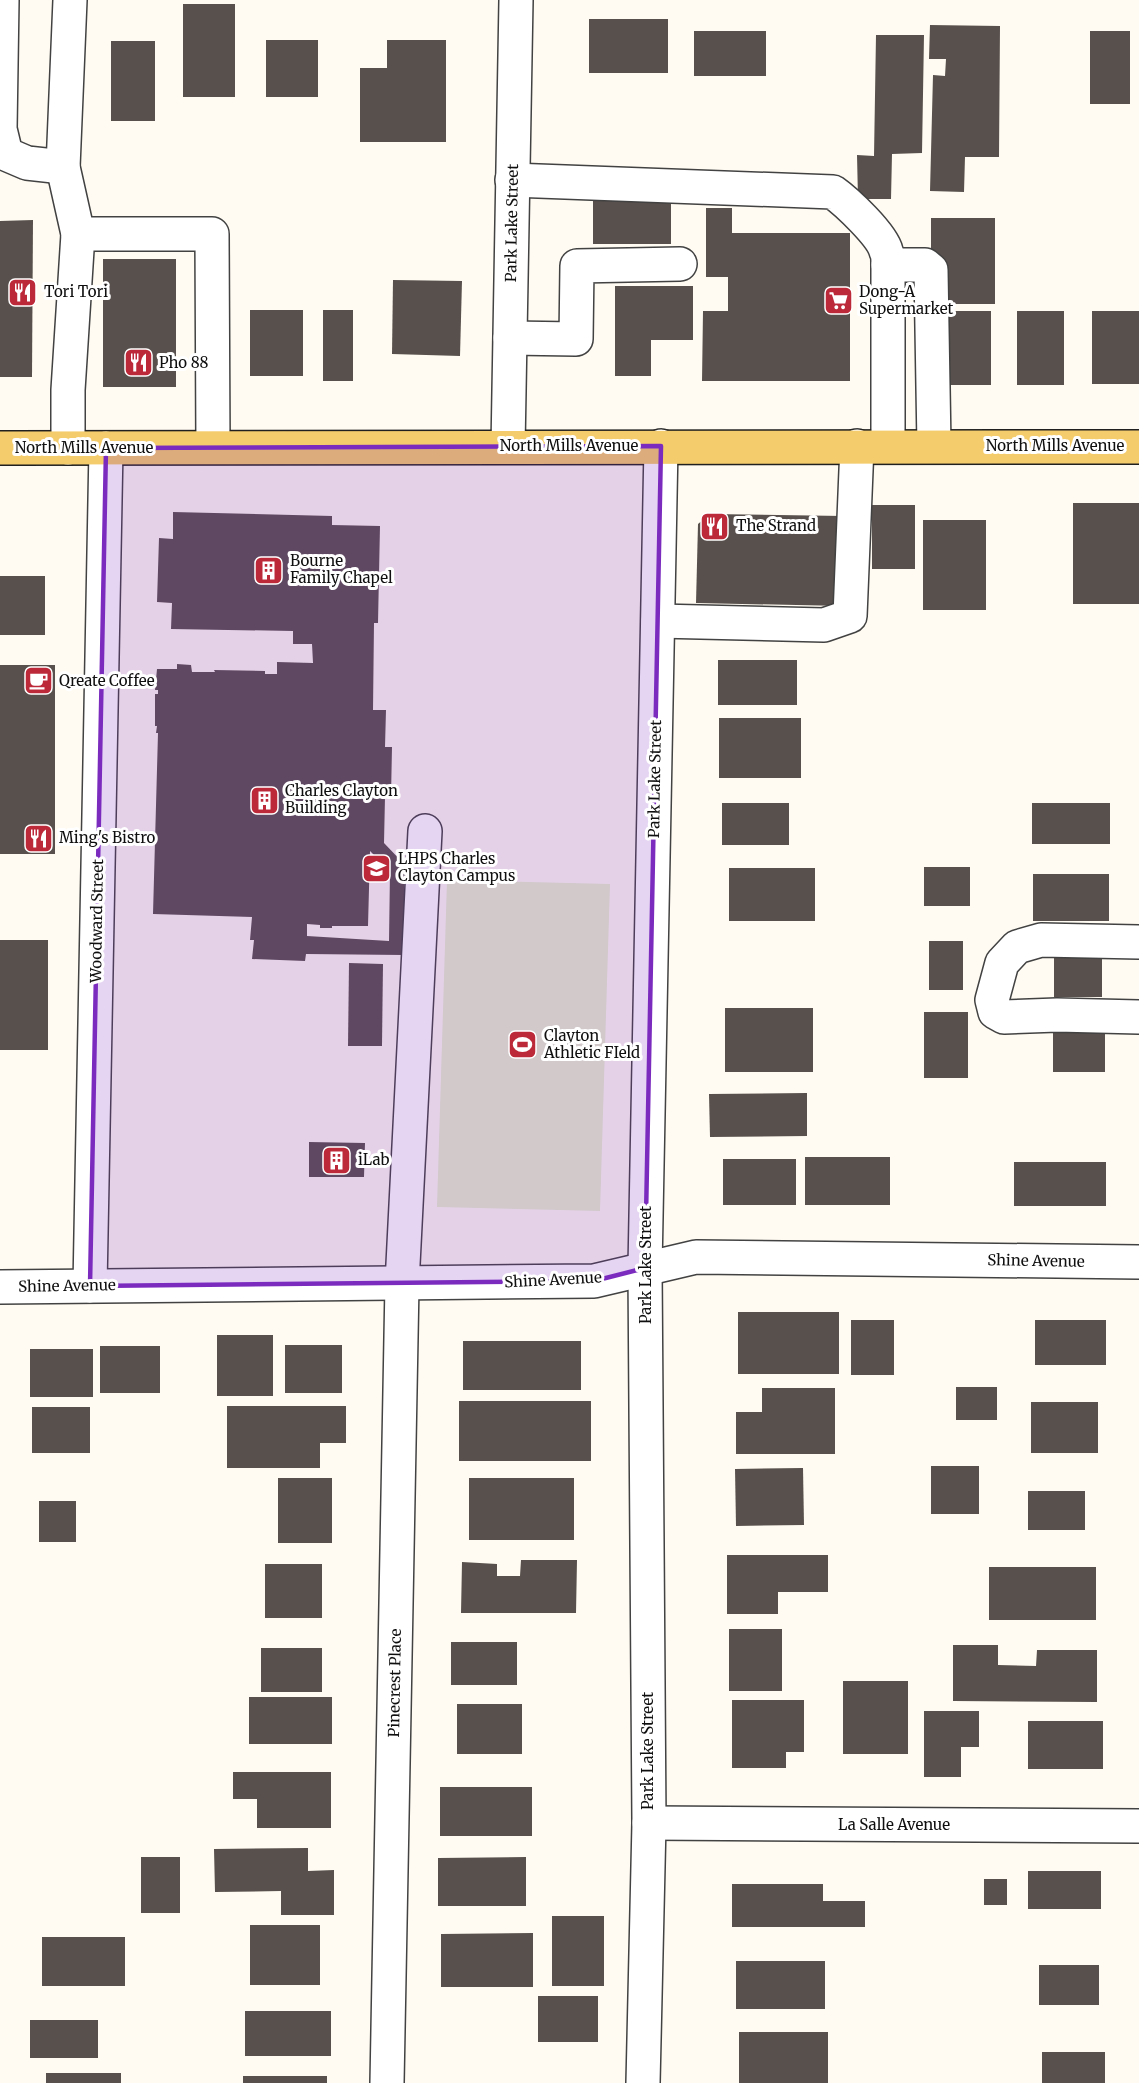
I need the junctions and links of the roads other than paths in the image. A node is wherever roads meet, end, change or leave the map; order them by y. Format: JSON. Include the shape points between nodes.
{"nodes":[{"id":1,"x":2,"y":0,"type":"edge"},
{"id":2,"x":70,"y":0,"type":"edge"},
{"id":3,"x":516,"y":0,"type":"edge"},
{"id":4,"x":63,"y":167,"type":"junction"},
{"id":5,"x":512,"y":180,"type":"junction"},
{"id":6,"x":78,"y":234,"type":"junction"},
{"id":7,"x":680,"y":264,"type":"dead end"},
{"id":8,"x":888,"y":265,"type":"junction"},
{"id":9,"x":510,"y":338,"type":"junction"},
{"id":10,"x":661,"y":446,"type":"junction"},
{"id":11,"x":872,"y":446,"type":"junction"},
{"id":12,"x":934,"y":446,"type":"junction"},
{"id":13,"x":213,"y":447,"type":"junction"},
{"id":14,"x":508,"y":447,"type":"junction"},
{"id":15,"x":1139,"y":447,"type":"edge"},
{"id":16,"x":0,"y":448,"type":"edge"},
{"id":17,"x":68,"y":448,"type":"junction"},
{"id":18,"x":106,"y":448,"type":"junction"},
{"id":19,"x":658,"y":621,"type":"junction"},
{"id":20,"x":425,"y":831,"type":"dead end"},
{"id":21,"x":1139,"y":942,"type":"edge"},
{"id":22,"x":1139,"y":1017,"type":"edge"},
{"id":23,"x":1139,"y":1262,"type":"edge"},
{"id":24,"x":645,"y":1268,"type":"junction"},
{"id":25,"x":402,"y":1284,"type":"junction"},
{"id":26,"x":90,"y":1286,"type":"junction"},
{"id":27,"x":0,"y":1287,"type":"edge"},
{"id":28,"x":649,"y":1824,"type":"junction"},
{"id":29,"x":1139,"y":1826,"type":"edge"},
{"id":30,"x":387,"y":2083,"type":"edge"},
{"id":31,"x":643,"y":2083,"type":"edge"}],
"edges":[{"from":1,"to":4,"type":"street","via":[[0,129],[6,154],[27,163]]},
{"from":2,"to":4,"type":"street"},
{"from":3,"to":5,"type":"street","name":"Park Lake Street"},
{"from":4,"to":6,"type":"street"},
{"from":5,"to":8,"type":"street","via":[[833,192],[874,232],[886,249]]},
{"from":5,"to":9,"type":"street","name":"Park Lake Street"},
{"from":6,"to":13,"type":"street","via":[[212,234]]},
{"from":6,"to":17,"type":"street"},
{"from":7,"to":9,"type":"street","via":[[577,266],[576,339]]},
{"from":8,"to":11,"type":"street"},
{"from":8,"to":12,"type":"street","via":[[925,265],[931,270]]},
{"from":9,"to":14,"type":"street","name":"Park Lake Street"},
{"from":10,"to":11,"type":"main road","name":"North Mills Avenue"},
{"from":10,"to":14,"type":"main road","name":"North Mills Avenue"},
{"from":10,"to":19,"type":"street","name":"Park Lake Street"},
{"from":11,"to":12,"type":"main road","name":"North Mills Avenue"},
{"from":11,"to":19,"type":"street","via":[[850,616],[824,625]]},
{"from":12,"to":15,"type":"main road","name":"North Mills Avenue"},
{"from":13,"to":14,"type":"main road","name":"North Mills Avenue"},
{"from":13,"to":18,"type":"main road","name":"North Mills Avenue"},
{"from":16,"to":17,"type":"main road","name":"North Mills Avenue"},
{"from":17,"to":18,"type":"main road","name":"North Mills Avenue"},
{"from":18,"to":26,"type":"street","name":"Woodward Street"},
{"from":19,"to":24,"type":"street","name":"Park Lake Street"},
{"from":20,"to":25,"type":"street","name":"Pinecrest Place"},
{"from":21,"to":22,"type":"street","via":[[1041,940],[1017,947],[1002,963],[992,999],[994,1012],[1004,1017]]},
{"from":23,"to":24,"type":"street","name":"Shine Avenue","via":[[696,1257]]},
{"from":24,"to":25,"type":"street","name":"Shine Avenue","via":[[594,1281]]},
{"from":24,"to":28,"type":"street","name":"Park Lake Street"},
{"from":25,"to":26,"type":"street","name":"Shine Avenue"},
{"from":25,"to":30,"type":"street","name":"Pinecrest Place"},
{"from":26,"to":27,"type":"street","name":"Shine Avenue"},
{"from":28,"to":29,"type":"street","name":"La Salle Avenue"},
{"from":28,"to":31,"type":"street","name":"Park Lake Street"}]}
